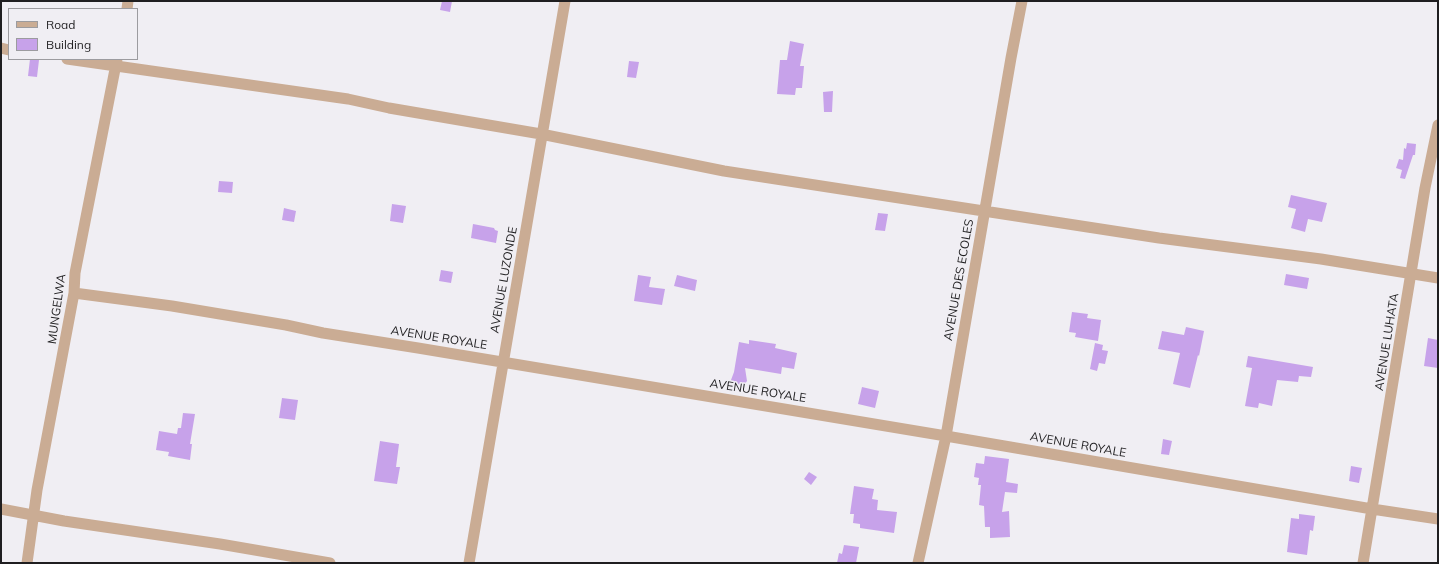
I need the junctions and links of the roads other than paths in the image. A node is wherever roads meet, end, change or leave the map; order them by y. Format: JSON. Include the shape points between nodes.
{"nodes":[{"id":1,"x":565,"y":1,"type":"edge"},
{"id":2,"x":1022,"y":1,"type":"edge"},
{"id":3,"x":79,"y":60,"type":"edge"},
{"id":4,"x":117,"y":63,"type":"edge"},
{"id":5,"x":1438,"y":125,"type":"edge"},
{"id":6,"x":542,"y":134,"type":"junction"},
{"id":7,"x":985,"y":210,"type":"junction"},
{"id":8,"x":1411,"y":273,"type":"junction"},
{"id":9,"x":1438,"y":278,"type":"edge"},
{"id":10,"x":74,"y":293,"type":"junction"},
{"id":11,"x":503,"y":362,"type":"junction"},
{"id":12,"x":946,"y":436,"type":"junction"},
{"id":13,"x":1,"y":509,"type":"edge"},
{"id":14,"x":1372,"y":509,"type":"junction"},
{"id":15,"x":34,"y":516,"type":"junction"},
{"id":16,"x":1438,"y":519,"type":"edge"},
{"id":17,"x":27,"y":563,"type":"edge"},
{"id":18,"x":330,"y":563,"type":"edge"},
{"id":19,"x":469,"y":563,"type":"edge"},
{"id":20,"x":918,"y":563,"type":"edge"},
{"id":21,"x":1364,"y":563,"type":"edge"}],
"edges":[{"from":1,"to":6,"type":"street","name":"AVENUE LUZONDE"},
{"from":2,"to":7,"type":"street","name":"AVENUE DES ECOLES"},
{"from":3,"to":4,"type":"street"},
{"from":4,"to":6,"type":"street","via":[[348,99]]},
{"from":4,"to":10,"type":"street","name":"MUNGELWA","via":[[75,273]]},
{"from":5,"to":8,"type":"street","name":"AVENUE LUHATA"},
{"from":6,"to":7,"type":"street","via":[[724,171]]},
{"from":6,"to":11,"type":"street","name":"AVENUE LUZONDE"},
{"from":7,"to":8,"type":"street","via":[[1158,238]]},
{"from":7,"to":12,"type":"street","name":"AVENUE DES ECOLES"},
{"from":8,"to":9,"type":"street"},
{"from":8,"to":14,"type":"street","name":"AVENUE LUHATA"},
{"from":10,"to":11,"type":"street","name":"AVENUE ROYALE","via":[[172,306]]},
{"from":10,"to":15,"type":"street","name":"MUNGELWA"},
{"from":11,"to":12,"type":"street","name":"AVENUE ROYALE"},
{"from":11,"to":19,"type":"street","name":"AVENUE LUZONDE"},
{"from":12,"to":14,"type":"street","name":"AVENUE ROYALE"},
{"from":12,"to":20,"type":"street","name":"AVENUE DES ECOLES"},
{"from":13,"to":15,"type":"street"},
{"from":14,"to":16,"type":"street","name":"AVENUE ROYALE"},
{"from":14,"to":21,"type":"street","name":"AVENUE LUHATA"},
{"from":15,"to":17,"type":"street","name":"MUNGELWA"},
{"from":15,"to":18,"type":"street"}]}
